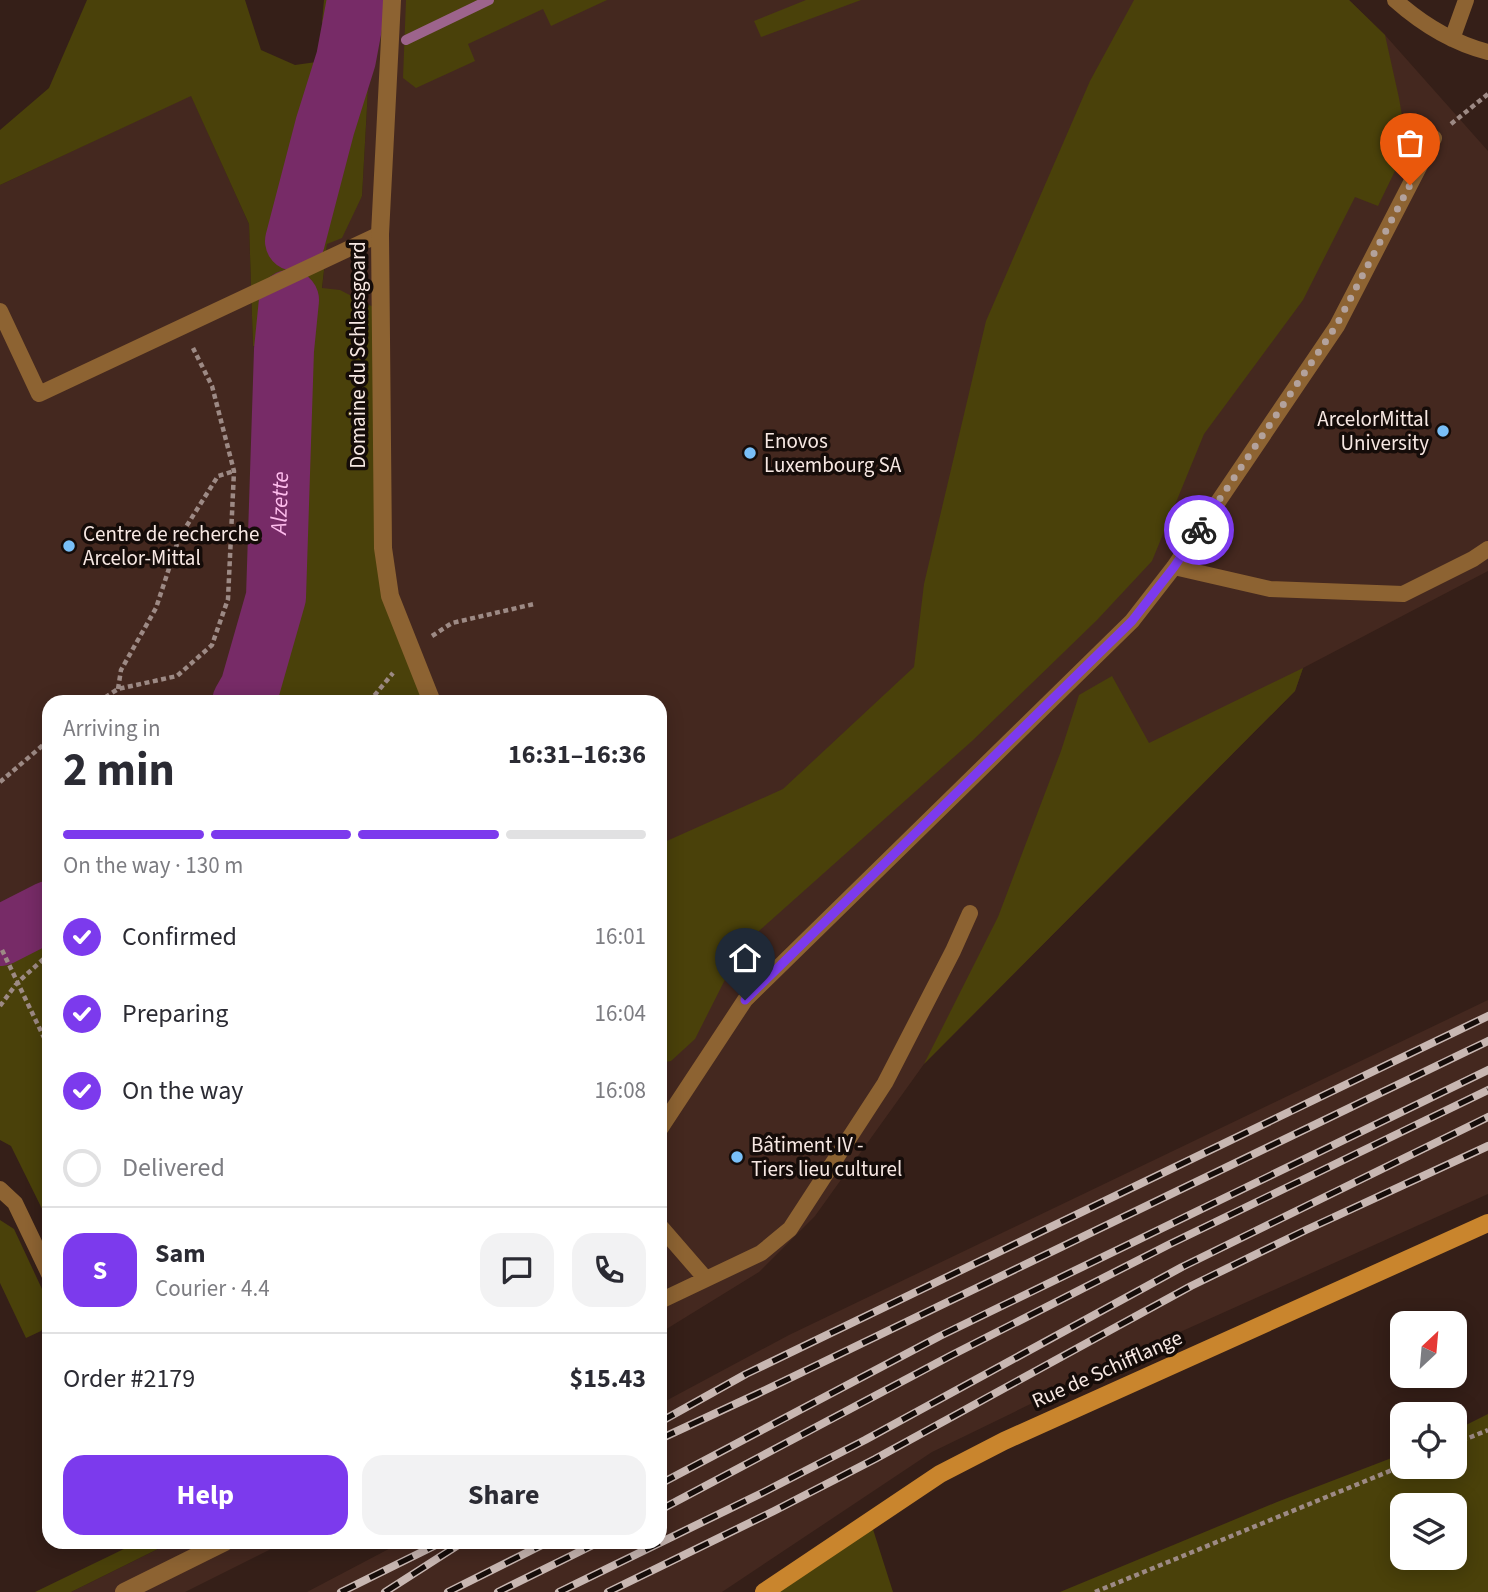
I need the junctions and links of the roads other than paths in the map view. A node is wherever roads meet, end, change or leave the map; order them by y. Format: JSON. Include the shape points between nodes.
{"nodes":[{"id":1,"x":393,"y":0,"type":"edge"},
{"id":2,"x":1395,"y":0,"type":"edge"},
{"id":3,"x":1466,"y":0,"type":"edge"},
{"id":4,"x":1452,"y":39,"type":"junction"},
{"id":5,"x":1488,"y":52,"type":"edge"},
{"id":6,"x":1434,"y":138,"type":"road end"},
{"id":7,"x":380,"y":234,"type":"junction"},
{"id":8,"x":0,"y":311,"type":"edge"},
{"id":9,"x":1488,"y":549,"type":"edge"},
{"id":10,"x":1174,"y":567,"type":"junction"},
{"id":11,"x":429,"y":695,"type":"edge"},
{"id":12,"x":970,"y":913,"type":"dead end"},
{"id":13,"x":667,"y":1118,"type":"edge"},
{"id":14,"x":0,"y":1189,"type":"edge"},
{"id":15,"x":1488,"y":1223,"type":"edge"},
{"id":16,"x":667,"y":1234,"type":"edge"},
{"id":17,"x":42,"y":1259,"type":"edge"},
{"id":18,"x":706,"y":1279,"type":"junction"},
{"id":19,"x":667,"y":1298,"type":"edge"},
{"id":20,"x":211,"y":1549,"type":"edge"},
{"id":21,"x":124,"y":1592,"type":"edge"},
{"id":22,"x":764,"y":1592,"type":"edge"}],
"edges":[{"from":1,"to":7,"type":"street","name":"Domaine du Schlassgoard"},
{"from":2,"to":4,"type":"lane"},
{"from":3,"to":4,"type":"lane"},
{"from":4,"to":5,"type":"lane"},
{"from":6,"to":10,"type":"lane","via":[[1336,326]]},
{"from":7,"to":8,"type":"lane","via":[[39,394]]},
{"from":7,"to":11,"type":"street","name":"Domaine du Schlassgoard","via":[[383,548],[390,596]]},
{"from":9,"to":10,"type":"lane","via":[[1403,594],[1270,589]]},
{"from":10,"to":13,"type":"lane","via":[[1132,621],[745,1000]]},
{"from":12,"to":18,"type":"lane","via":[[885,1083],[790,1229],[761,1253]]},
{"from":14,"to":17,"type":"lane","via":[[15,1203]]},
{"from":15,"to":22,"type":"street","name":"Rue de Schifflange","via":[[993,1446],[940,1474]]},
{"from":16,"to":18,"type":"lane"},
{"from":18,"to":19,"type":"lane"},
{"from":20,"to":21,"type":"street"}]}
